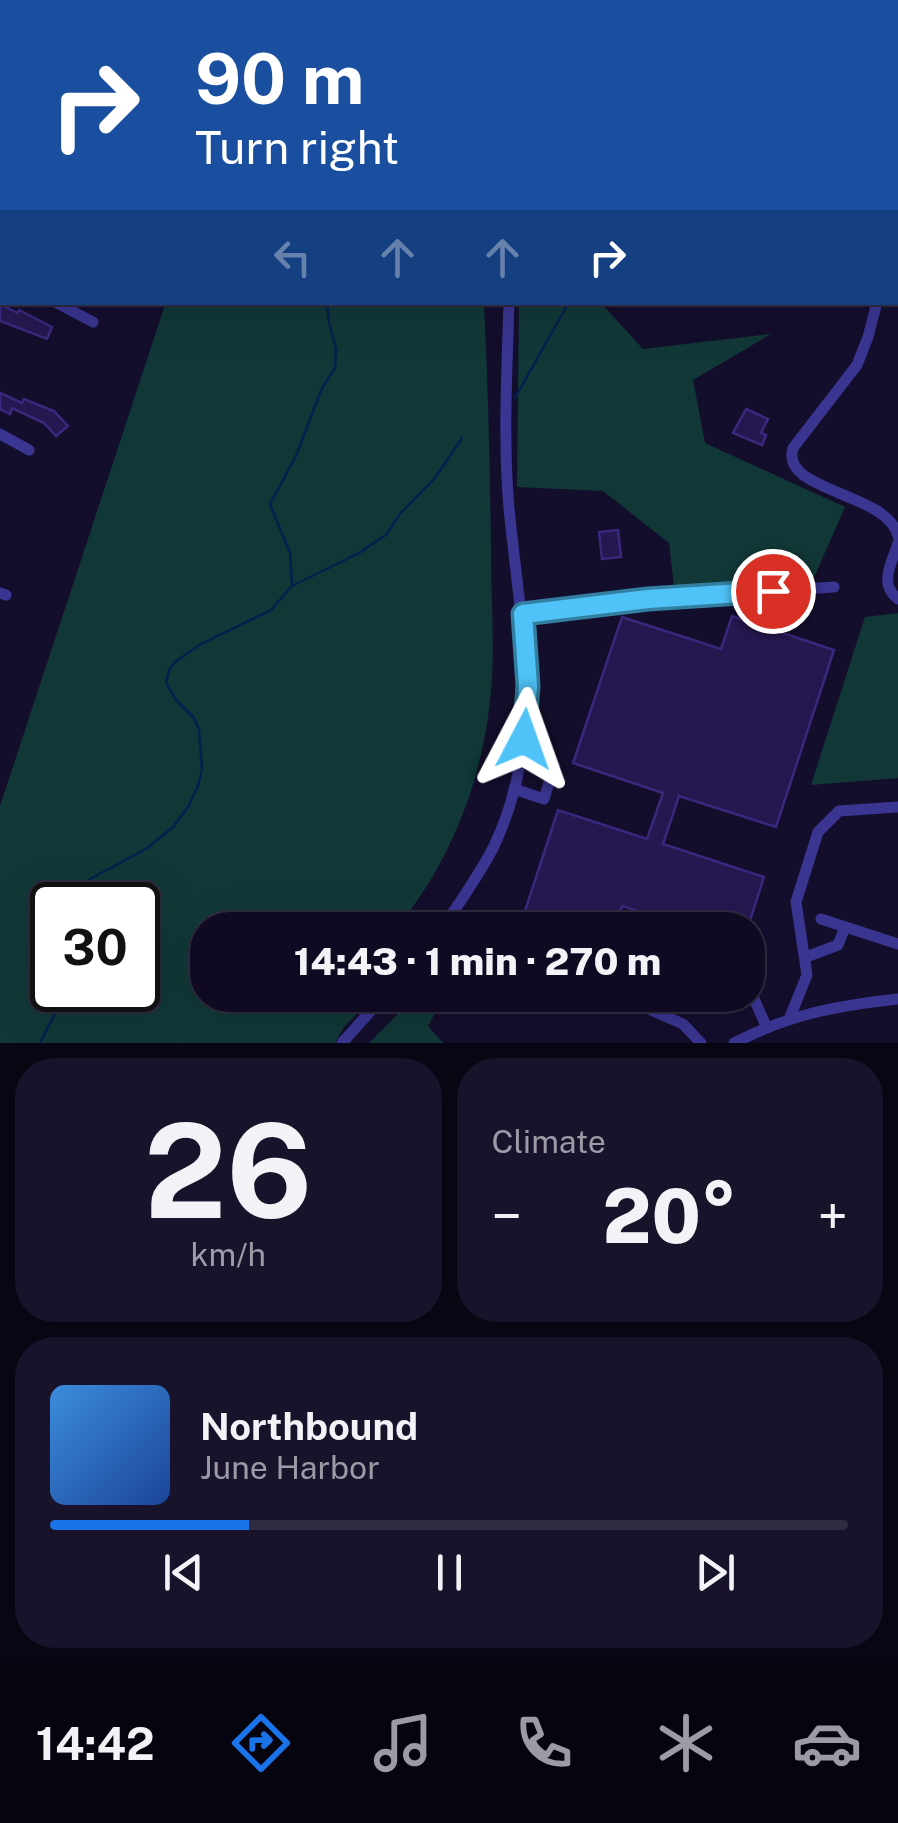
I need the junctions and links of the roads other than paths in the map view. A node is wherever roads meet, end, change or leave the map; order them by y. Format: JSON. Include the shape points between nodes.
{"nodes":[{"id":1,"x":61,"y":305,"type":"edge"},
{"id":2,"x":509,"y":305,"type":"edge"},
{"id":3,"x":876,"y":305,"type":"edge"},
{"id":4,"x":93,"y":322,"type":"dead end"},
{"id":5,"x":0,"y":434,"type":"edge"},
{"id":6,"x":29,"y":450,"type":"dead end"},
{"id":7,"x":898,"y":539,"type":"edge"},
{"id":8,"x":834,"y":587,"type":"dead end"},
{"id":9,"x":898,"y":599,"type":"edge"},
{"id":10,"x":523,"y":614,"type":"junction"},
{"id":11,"x":521,"y":754,"type":"junction"},
{"id":12,"x":514,"y":789,"type":"junction"},
{"id":13,"x":898,"y":807,"type":"edge"},
{"id":14,"x":453,"y":912,"type":"edge"},
{"id":15,"x":821,"y":918,"type":"dead end"},
{"id":16,"x":845,"y":926,"type":"junction"},
{"id":17,"x":898,"y":944,"type":"edge"},
{"id":18,"x":806,"y":957,"type":"junction"},
{"id":19,"x":898,"y":1000,"type":"edge"},
{"id":20,"x":370,"y":1012,"type":"edge"},
{"id":21,"x":656,"y":1012,"type":"edge"},
{"id":22,"x":760,"y":1012,"type":"edge"},
{"id":23,"x":790,"y":1017,"type":"junction"},
{"id":24,"x":767,"y":1028,"type":"junction"},
{"id":25,"x":342,"y":1043,"type":"edge"},
{"id":26,"x":701,"y":1043,"type":"edge"},
{"id":27,"x":734,"y":1043,"type":"edge"}],
"edges":[{"from":1,"to":4,"type":"street"},
{"from":2,"to":10,"type":"street","via":[[505,435]]},
{"from":3,"to":7,"type":"street","via":[[856,366],[793,448],[791,461],[796,472],[884,513]]},
{"from":5,"to":6,"type":"street"},
{"from":7,"to":9,"type":"street","via":[[886,580]]},
{"from":8,"to":10,"type":"street"},
{"from":10,"to":11,"type":"street","via":[[528,686]]},
{"from":11,"to":12,"type":"street"},
{"from":11,"to":12,"type":"street","via":[[554,766],[544,799]]},
{"from":12,"to":14,"type":"street","via":[[487,859]]},
{"from":13,"to":18,"type":"street","via":[[839,811],[824,823],[796,902]]},
{"from":15,"to":16,"type":"street"},
{"from":16,"to":17,"type":"street"},
{"from":16,"to":18,"type":"street","via":[[838,945]]},
{"from":18,"to":23,"type":"street","via":[[806,984]]},
{"from":19,"to":23,"type":"street"},
{"from":20,"to":25,"type":"street"},
{"from":21,"to":26,"type":"street","via":[[683,1024]]},
{"from":22,"to":24,"type":"street"},
{"from":23,"to":24,"type":"street"},
{"from":24,"to":27,"type":"street"}]}
